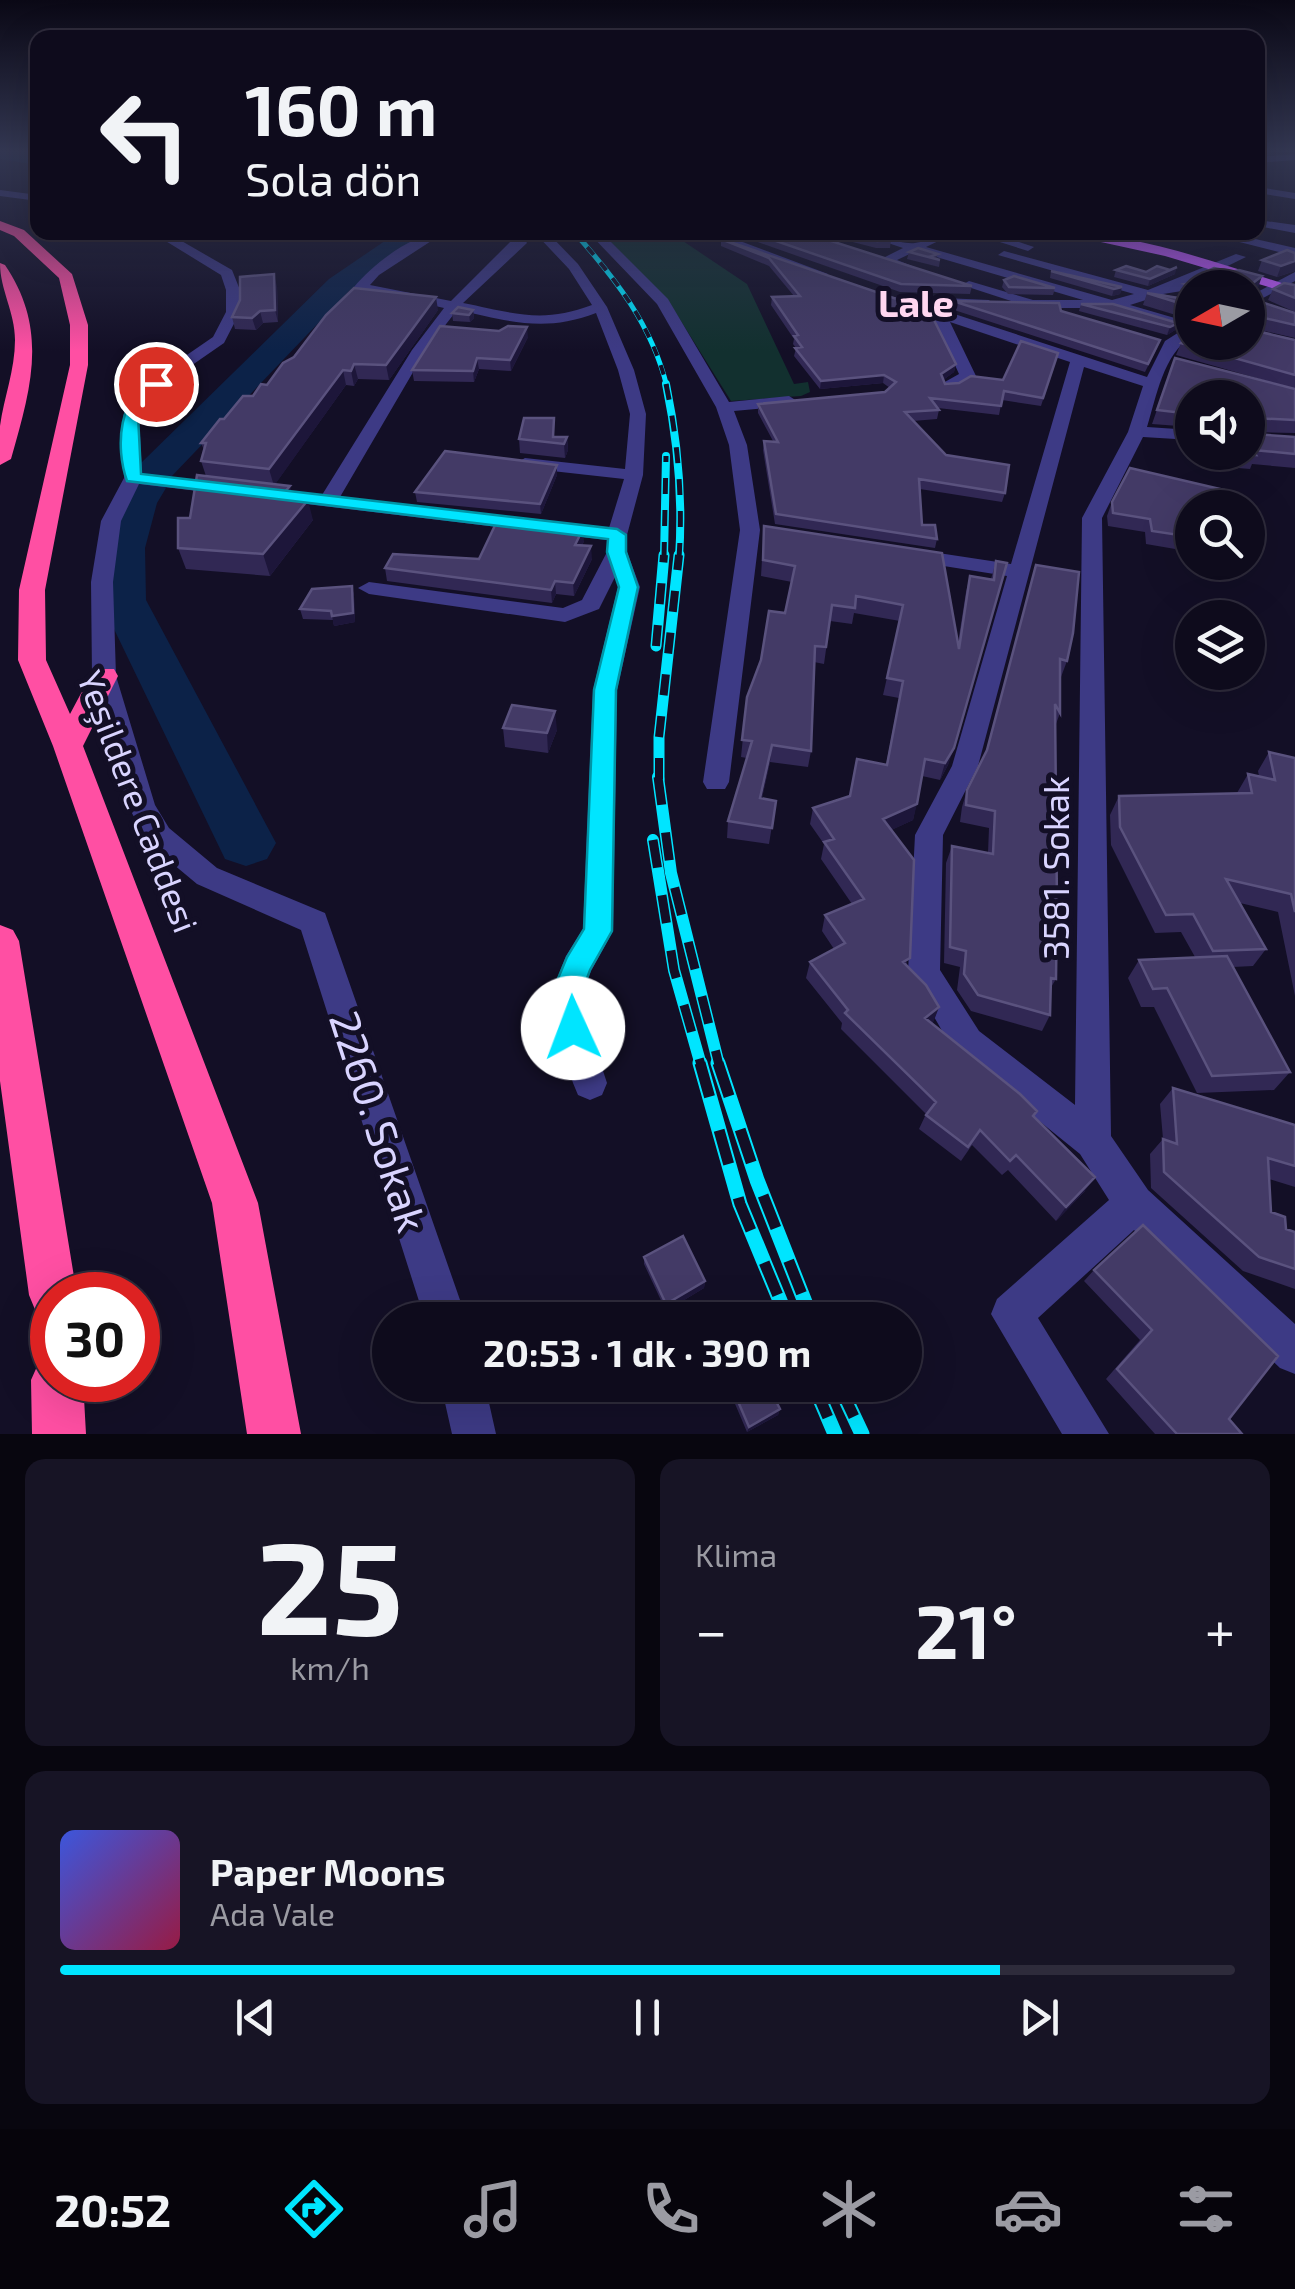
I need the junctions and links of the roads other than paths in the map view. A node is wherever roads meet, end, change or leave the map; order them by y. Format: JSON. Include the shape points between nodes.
{"nodes":[{"id":1,"x":0,"y":225,"type":"edge"},
{"id":2,"x":1265,"y":225,"type":"edge"},
{"id":3,"x":1295,"y":232,"type":"edge"},
{"id":4,"x":170,"y":240,"type":"edge"},
{"id":5,"x":426,"y":240,"type":"edge"},
{"id":6,"x":523,"y":240,"type":"dead end"},
{"id":7,"x":548,"y":240,"type":"edge"},
{"id":8,"x":602,"y":240,"type":"edge"},
{"id":9,"x":738,"y":240,"type":"edge"},
{"id":10,"x":888,"y":240,"type":"edge"},
{"id":11,"x":937,"y":240,"type":"edge"},
{"id":12,"x":961,"y":240,"type":"edge"},
{"id":13,"x":1005,"y":240,"type":"edge"},
{"id":14,"x":1096,"y":240,"type":"edge"},
{"id":15,"x":1243,"y":240,"type":"edge"},
{"id":16,"x":1270,"y":246,"type":"junction"},
{"id":17,"x":917,"y":248,"type":"junction"},
{"id":18,"x":1295,"y":252,"type":"edge"},
{"id":19,"x":867,"y":255,"type":"edge"},
{"id":20,"x":1240,"y":257,"type":"dead end"},
{"id":21,"x":885,"y":260,"type":"junction"},
{"id":22,"x":1218,"y":267,"type":"junction"},
{"id":23,"x":0,"y":268,"type":"edge"},
{"id":24,"x":1119,"y":270,"type":"edge"},
{"id":25,"x":1212,"y":270,"type":"edge"},
{"id":26,"x":922,"y":271,"type":"edge"},
{"id":27,"x":1295,"y":276,"type":"edge"},
{"id":28,"x":1149,"y":277,"type":"edge"},
{"id":29,"x":844,"y":281,"type":"edge"},
{"id":30,"x":959,"y":282,"type":"edge"},
{"id":31,"x":1175,"y":283,"type":"edge"},
{"id":32,"x":1278,"y":287,"type":"junction"},
{"id":33,"x":1175,"y":288,"type":"edge"},
{"id":34,"x":1295,"y":291,"type":"edge"},
{"id":35,"x":880,"y":294,"type":"edge"},
{"id":36,"x":1153,"y":294,"type":"junction"},
{"id":37,"x":1265,"y":294,"type":"edge"},
{"id":38,"x":898,"y":300,"type":"junction"},
{"id":39,"x":1175,"y":301,"type":"edge"},
{"id":40,"x":1034,"y":304,"type":"junction"},
{"id":41,"x":1118,"y":304,"type":"junction"},
{"id":42,"x":456,"y":306,"type":"junction"},
{"id":43,"x":600,"y":307,"type":"junction"},
{"id":44,"x":938,"y":312,"type":"junction"},
{"id":45,"x":1085,"y":319,"type":"edge"},
{"id":46,"x":1173,"y":350,"type":"edge"},
{"id":47,"x":1078,"y":360,"type":"junction"},
{"id":48,"x":948,"y":386,"type":"edge"},
{"id":49,"x":803,"y":400,"type":"edge"},
{"id":50,"x":724,"y":407,"type":"junction"},
{"id":51,"x":1137,"y":432,"type":"junction"},
{"id":52,"x":1175,"y":434,"type":"edge"},
{"id":53,"x":0,"y":459,"type":"edge"},
{"id":54,"x":506,"y":460,"type":"edge"},
{"id":55,"x":634,"y":475,"type":"junction"},
{"id":56,"x":133,"y":478,"type":"junction"},
{"id":57,"x":328,"y":501,"type":"junction"},
{"id":58,"x":617,"y":543,"type":"junction"},
{"id":59,"x":885,"y":551,"type":"edge"},
{"id":60,"x":1021,"y":572,"type":"junction"},
{"id":61,"x":369,"y":588,"type":"dead end"},
{"id":62,"x":104,"y":676,"type":"junction"},
{"id":63,"x":68,"y":746,"type":"junction"},
{"id":64,"x":716,"y":782,"type":"dead end"},
{"id":65,"x":0,"y":941,"type":"edge"},
{"id":66,"x":590,"y":1083,"type":"dead end"},
{"id":67,"x":1093,"y":1141,"type":"junction"},
{"id":68,"x":1134,"y":1204,"type":"junction"},
{"id":69,"x":49,"y":1272,"type":"edge"},
{"id":70,"x":440,"y":1302,"type":"edge"},
{"id":71,"x":1295,"y":1353,"type":"edge"},
{"id":72,"x":58,"y":1402,"type":"edge"},
{"id":73,"x":467,"y":1402,"type":"edge"},
{"id":74,"x":59,"y":1434,"type":"edge"},
{"id":75,"x":274,"y":1434,"type":"edge"},
{"id":76,"x":474,"y":1434,"type":"edge"},
{"id":77,"x":1087,"y":1434,"type":"edge"}],
"edges":[{"from":1,"to":63,"type":"highway","name":"Yeşildere Caddesi","via":[[19,233],[66,277],[79,325],[79,364],[32,590],[32,660]]},
{"from":2,"to":3,"type":"street"},
{"from":3,"to":16,"type":"street"},
{"from":4,"to":56,"type":"street","via":[[227,274],[234,312],[219,340],[139,394],[130,416]]},
{"from":5,"to":42,"type":"street","via":[[361,287]]},
{"from":6,"to":42,"type":"street"},
{"from":7,"to":43,"type":"street"},
{"from":8,"to":50,"type":"street","via":[[663,302]]},
{"from":9,"to":29,"type":"street"},
{"from":10,"to":17,"type":"street"},
{"from":11,"to":17,"type":"street"},
{"from":12,"to":36,"type":"street"},
{"from":13,"to":24,"type":"street"},
{"from":14,"to":22,"type":"main road"},
{"from":15,"to":16,"type":"street"},
{"from":16,"to":18,"type":"street"},
{"from":17,"to":21,"type":"street"},
{"from":17,"to":41,"type":"street"},
{"from":19,"to":21,"type":"street"},
{"from":20,"to":22,"type":"street"},
{"from":21,"to":26,"type":"street"},
{"from":22,"to":25,"type":"street"},
{"from":22,"to":32,"type":"main road"},
{"from":23,"to":53,"type":"highway","via":[[24,310],[20,393]]},
{"from":27,"to":32,"type":"street"},
{"from":28,"to":31,"type":"street"},
{"from":30,"to":40,"type":"street"},
{"from":32,"to":34,"type":"main road"},
{"from":32,"to":37,"type":"street"},
{"from":33,"to":36,"type":"street"},
{"from":35,"to":38,"type":"street"},
{"from":36,"to":39,"type":"street"},
{"from":36,"to":41,"type":"street"},
{"from":38,"to":40,"type":"street"},
{"from":38,"to":44,"type":"street"},
{"from":40,"to":41,"type":"street"},
{"from":40,"to":45,"type":"street"},
{"from":41,"to":46,"type":"street"},
{"from":42,"to":43,"type":"street","via":[[562,321]]},
{"from":42,"to":57,"type":"street"},
{"from":43,"to":55,"type":"street","via":[[638,414]]},
{"from":44,"to":47,"type":"street"},
{"from":44,"to":48,"type":"street","via":[[968,376]]},
{"from":46,"to":47,"type":"street"},
{"from":46,"to":51,"type":"street","name":"3581. Sokak"},
{"from":47,"to":60,"type":"street"},
{"from":49,"to":50,"type":"street"},
{"from":50,"to":64,"type":"street","via":[[759,532]]},
{"from":51,"to":52,"type":"street"},
{"from":51,"to":67,"type":"street","name":"3581. Sokak","via":[[1092,518]]},
{"from":54,"to":55,"type":"street"},
{"from":55,"to":58,"type":"street"},
{"from":56,"to":57,"type":"street"},
{"from":56,"to":62,"type":"street","via":[[111,521],[102,582]]},
{"from":57,"to":58,"type":"street"},
{"from":58,"to":61,"type":"street","via":[[591,604],[565,614]]},
{"from":58,"to":66,"type":"street","via":[[628,587],[605,690],[598,931],[564,1000]]},
{"from":59,"to":60,"type":"street"},
{"from":60,"to":67,"type":"street","via":[[965,766],[929,834],[924,972],[968,1042]]},
{"from":62,"to":63,"type":"highway"},
{"from":62,"to":70,"type":"street","name":"2260. Sokak","via":[[142,806],[159,836],[207,876],[314,922]]},
{"from":63,"to":75,"type":"highway","name":"Yeşildere Caddesi","via":[[235,1204]]},
{"from":65,"to":69,"type":"highway"},
{"from":67,"to":68,"type":"street"},
{"from":68,"to":71,"type":"street"},
{"from":68,"to":77,"type":"street","via":[[1012,1314]]},
{"from":72,"to":74,"type":"highway"},
{"from":73,"to":76,"type":"street"}]}
